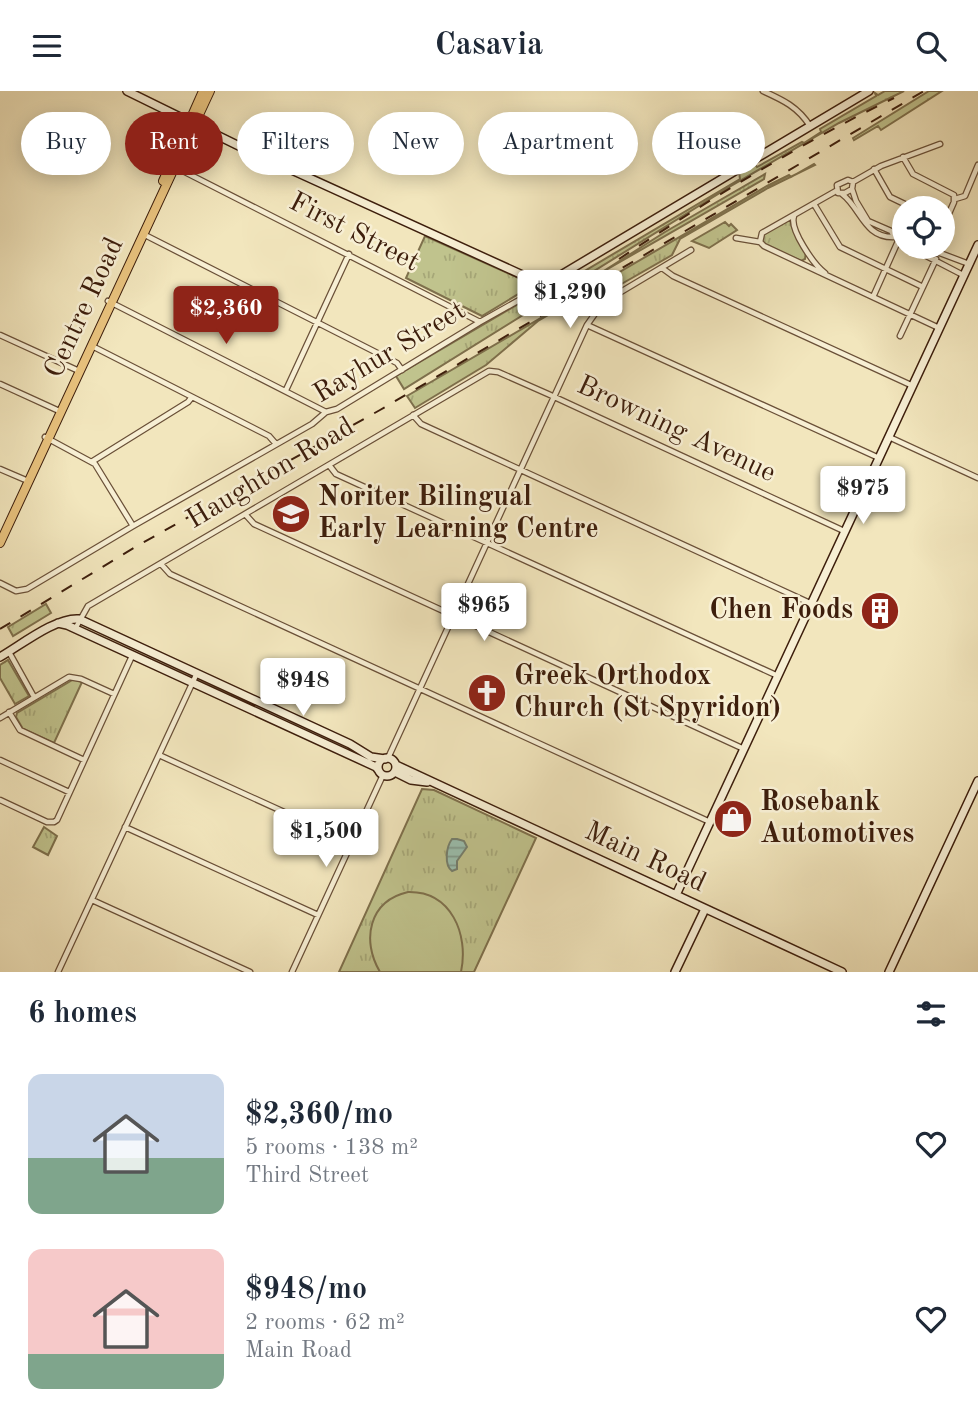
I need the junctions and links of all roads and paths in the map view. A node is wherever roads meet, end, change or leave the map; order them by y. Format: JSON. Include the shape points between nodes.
{"nodes":[{"id":1,"x":127,"y":91,"type":"edge"},
{"id":2,"x":203,"y":91,"type":"edge"},
{"id":3,"x":210,"y":91,"type":"edge"},
{"id":4,"x":763,"y":91,"type":"edge"},
{"id":5,"x":869,"y":91,"type":"edge"},
{"id":6,"x":171,"y":112,"type":"edge"},
{"id":7,"x":196,"y":112,"type":"edge"},
{"id":8,"x":198,"y":112,"type":"edge"},
{"id":9,"x":810,"y":126,"type":"junction"},
{"id":10,"x":223,"y":138,"type":"edge"},
{"id":11,"x":940,"y":143,"type":"dead end"},
{"id":12,"x":903,"y":157,"type":"junction"},
{"id":13,"x":978,"y":165,"type":"edge"},
{"id":14,"x":874,"y":169,"type":"junction"},
{"id":15,"x":169,"y":175,"type":"edge"},
{"id":16,"x":191,"y":175,"type":"edge"},
{"id":17,"x":853,"y":182,"type":"junction"},
{"id":18,"x":852,"y":189,"type":"junction"},
{"id":19,"x":836,"y":191,"type":"junction"},
{"id":20,"x":842,"y":194,"type":"junction"},
{"id":21,"x":953,"y":196,"type":"edge"},
{"id":22,"x":892,"y":198,"type":"edge"},
{"id":23,"x":955,"y":199,"type":"edge"},
{"id":24,"x":814,"y":204,"type":"junction"},
{"id":25,"x":794,"y":215,"type":"junction"},
{"id":26,"x":892,"y":233,"type":"edge"},
{"id":27,"x":142,"y":234,"type":"junction"},
{"id":28,"x":736,"y":238,"type":"dead end"},
{"id":29,"x":892,"y":238,"type":"edge"},
{"id":30,"x":760,"y":242,"type":"junction"},
{"id":31,"x":978,"y":245,"type":"edge"},
{"id":32,"x":691,"y":250,"type":"dead end"},
{"id":33,"x":349,"y":254,"type":"junction"},
{"id":34,"x":809,"y":254,"type":"junction"},
{"id":35,"x":892,"y":258,"type":"edge"},
{"id":36,"x":936,"y":259,"type":"joint"},
{"id":37,"x":953,"y":259,"type":"edge"},
{"id":38,"x":801,"y":263,"type":"junction"},
{"id":39,"x":969,"y":265,"type":"junction"},
{"id":40,"x":662,"y":268,"type":"junction"},
{"id":41,"x":886,"y":269,"type":"junction"},
{"id":42,"x":828,"y":276,"type":"junction"},
{"id":43,"x":964,"y":276,"type":"junction"},
{"id":44,"x":540,"y":283,"type":"junction"},
{"id":45,"x":923,"y":287,"type":"junction"},
{"id":46,"x":873,"y":297,"type":"junction"},
{"id":47,"x":110,"y":302,"type":"junction"},
{"id":48,"x":910,"y":314,"type":"junction"},
{"id":49,"x":318,"y":322,"type":"junction"},
{"id":50,"x":480,"y":322,"type":"junction"},
{"id":51,"x":587,"y":325,"type":"junction"},
{"id":52,"x":939,"y":328,"type":"junction"},
{"id":53,"x":0,"y":335,"type":"edge"},
{"id":54,"x":900,"y":336,"type":"dead end"},
{"id":55,"x":92,"y":346,"type":"junction"},
{"id":56,"x":401,"y":370,"type":"junction"},
{"id":57,"x":78,"y":371,"type":"junction"},
{"id":58,"x":489,"y":371,"type":"joint"},
{"id":59,"x":0,"y":384,"type":"edge"},
{"id":60,"x":913,"y":386,"type":"junction"},
{"id":61,"x":286,"y":390,"type":"junction"},
{"id":62,"x":192,"y":397,"type":"junction"},
{"id":63,"x":553,"y":397,"type":"junction"},
{"id":64,"x":57,"y":410,"type":"junction"},
{"id":65,"x":326,"y":412,"type":"junction"},
{"id":66,"x":413,"y":415,"type":"junction"},
{"id":67,"x":889,"y":437,"type":"junction"},
{"id":68,"x":47,"y":438,"type":"junction"},
{"id":69,"x":276,"y":444,"type":"junction"},
{"id":70,"x":879,"y":459,"type":"junction"},
{"id":71,"x":93,"y":461,"type":"junction"},
{"id":72,"x":329,"y":465,"type":"junction"},
{"id":73,"x":0,"y":469,"type":"edge"},
{"id":74,"x":520,"y":470,"type":"junction"},
{"id":75,"x":978,"y":478,"type":"edge"},
{"id":76,"x":27,"y":481,"type":"junction"},
{"id":77,"x":245,"y":514,"type":"junction"},
{"id":78,"x":133,"y":526,"type":"junction"},
{"id":79,"x":845,"y":531,"type":"junction"},
{"id":80,"x":0,"y":533,"type":"edge"},
{"id":81,"x":0,"y":543,"type":"edge"},
{"id":82,"x":487,"y":543,"type":"junction"},
{"id":83,"x":161,"y":564,"type":"junction"},
{"id":84,"x":0,"y":583,"type":"edge"},
{"id":85,"x":812,"y":604,"type":"junction"},
{"id":86,"x":453,"y":615,"type":"junction"},
{"id":87,"x":79,"y":619,"type":"junction"},
{"id":88,"x":57,"y":623,"type":"junction"},
{"id":89,"x":75,"y":629,"type":"junction"},
{"id":90,"x":9,"y":652,"type":"junction"},
{"id":91,"x":132,"y":655,"type":"junction"},
{"id":92,"x":0,"y":657,"type":"edge"},
{"id":93,"x":161,"y":657,"type":"junction"},
{"id":94,"x":157,"y":666,"type":"junction"},
{"id":95,"x":197,"y":673,"type":"junction"},
{"id":96,"x":778,"y":677,"type":"junction"},
{"id":97,"x":193,"y":683,"type":"junction"},
{"id":98,"x":420,"y":688,"type":"junction"},
{"id":99,"x":114,"y":694,"type":"junction"},
{"id":100,"x":34,"y":697,"type":"junction"},
{"id":101,"x":9,"y":712,"type":"junction"},
{"id":102,"x":285,"y":714,"type":"junction"},
{"id":103,"x":0,"y":717,"type":"edge"},
{"id":104,"x":281,"y":723,"type":"junction"},
{"id":105,"x":744,"y":749,"type":"junction"},
{"id":106,"x":159,"y":755,"type":"junction"},
{"id":107,"x":386,"y":758,"type":"junction"},
{"id":108,"x":84,"y":759,"type":"junction"},
{"id":109,"x":0,"y":760,"type":"edge"},
{"id":110,"x":395,"y":769,"type":"junction"},
{"id":111,"x":381,"y":773,"type":"junction"},
{"id":112,"x":978,"y":781,"type":"edge"},
{"id":113,"x":69,"y":792,"type":"junction"},
{"id":114,"x":0,"y":800,"type":"edge"},
{"id":115,"x":711,"y":822,"type":"junction"},
{"id":116,"x":125,"y":827,"type":"junction"},
{"id":117,"x":352,"y":843,"type":"junction"},
{"id":118,"x":676,"y":895,"type":"junction"},
{"id":119,"x":92,"y":900,"type":"junction"},
{"id":120,"x":705,"y":909,"type":"junction"},
{"id":121,"x":318,"y":915,"type":"junction"},
{"id":122,"x":58,"y":972,"type":"edge"},
{"id":123,"x":250,"y":972,"type":"edge"},
{"id":124,"x":292,"y":972,"type":"edge"},
{"id":125,"x":675,"y":972,"type":"edge"},
{"id":126,"x":842,"y":972,"type":"edge"},
{"id":127,"x":889,"y":972,"type":"edge"}],
"edges":[{"from":1,"to":6,"type":"main road"},
{"from":2,"to":7,"type":"main road","name":"Centre Road"},
{"from":3,"to":8,"type":"main road","name":"Centre Road"},
{"from":4,"to":9,"type":"street","via":[[787,101]]},
{"from":5,"to":9,"type":"main road","name":"Rayhur Street"},
{"from":9,"to":44,"type":"main road","name":"Rayhur Street","via":[[551,281]]},
{"from":10,"to":44,"type":"main road"},
{"from":11,"to":12,"type":"street"},
{"from":12,"to":14,"type":"street"},
{"from":12,"to":21,"type":"street","via":[[913,174]]},
{"from":13,"to":23,"type":"street","via":[[964,197]]},
{"from":14,"to":17,"type":"street"},
{"from":14,"to":22,"type":"street"},
{"from":15,"to":27,"type":"main road","name":"Centre Road"},
{"from":16,"to":33,"type":"street","name":"First Street"},
{"from":17,"to":18,"type":"street"},
{"from":17,"to":19,"type":"street","via":[[842,181]]},
{"from":18,"to":20,"type":"street"},
{"from":18,"to":26,"type":"street","via":[[868,221]]},
{"from":19,"to":20,"type":"street"},
{"from":19,"to":24,"type":"street"},
{"from":20,"to":29,"type":"street","via":[[866,226]]},
{"from":24,"to":25,"type":"street"},
{"from":24,"to":41,"type":"street","via":[[840,247]]},
{"from":25,"to":30,"type":"street","via":[[762,233]]},
{"from":25,"to":34,"type":"street","via":[[792,226]]},
{"from":27,"to":47,"type":"main road","name":"Centre Road"},
{"from":27,"to":49,"type":"street"},
{"from":28,"to":30,"type":"street"},
{"from":30,"to":38,"type":"street"},
{"from":31,"to":39,"type":"main road"},
{"from":32,"to":40,"type":"street"},
{"from":33,"to":49,"type":"street"},
{"from":33,"to":50,"type":"street","name":"First Street"},
{"from":34,"to":38,"type":"street"},
{"from":34,"to":42,"type":"street"},
{"from":35,"to":41,"type":"street"},
{"from":36,"to":43,"type":"street"},
{"from":36,"to":45,"type":"street"},
{"from":37,"to":39,"type":"street"},
{"from":38,"to":42,"type":"street"},
{"from":39,"to":43,"type":"main road"},
{"from":40,"to":51,"type":"street","via":[[609,299]]},
{"from":40,"to":60,"type":"street"},
{"from":41,"to":45,"type":"street"},
{"from":41,"to":46,"type":"street"},
{"from":42,"to":46,"type":"street"},
{"from":43,"to":52,"type":"main road"},
{"from":44,"to":50,"type":"street","name":"Rayhur Street","via":[[530,294]]},
{"from":45,"to":48,"type":"street"},
{"from":46,"to":48,"type":"street"},
{"from":47,"to":55,"type":"main road","name":"Centre Road"},
{"from":47,"to":57,"type":"main road","name":"Centre Road"},
{"from":47,"to":61,"type":"street"},
{"from":48,"to":52,"type":"street"},
{"from":48,"to":54,"type":"street"},
{"from":49,"to":56,"type":"street","via":[[397,363]]},
{"from":49,"to":61,"type":"street"},
{"from":50,"to":56,"type":"street","name":"Rayhur Street"},
{"from":51,"to":63,"type":"street"},
{"from":51,"to":70,"type":"street"},
{"from":52,"to":60,"type":"main road"},
{"from":53,"to":57,"type":"street"},
{"from":55,"to":57,"type":"main road","name":"Centre Road"},
{"from":55,"to":62,"type":"street"},
{"from":56,"to":65,"type":"street","name":"Rayhur Street"},
{"from":57,"to":64,"type":"main road","name":"Centre Road"},
{"from":57,"to":68,"type":"main road","name":"Centre Road"},
{"from":58,"to":63,"type":"street","name":"Browning Avenue"},
{"from":58,"to":66,"type":"street","name":"Haughton Road"},
{"from":59,"to":64,"type":"street"},
{"from":60,"to":67,"type":"main road"},
{"from":61,"to":65,"type":"street"},
{"from":62,"to":69,"type":"street","via":[[269,436]]},
{"from":62,"to":71,"type":"street"},
{"from":63,"to":74,"type":"street"},
{"from":63,"to":79,"type":"street","name":"Browning Avenue"},
{"from":64,"to":68,"type":"main road","name":"Centre Road"},
{"from":65,"to":69,"type":"street","name":"Rayhur Street"},
{"from":66,"to":72,"type":"street","name":"Haughton Road"},
{"from":66,"to":74,"type":"street","via":[[421,424]]},
{"from":67,"to":70,"type":"main road"},
{"from":67,"to":75,"type":"street"},
{"from":68,"to":71,"type":"street"},
{"from":68,"to":76,"type":"main road","name":"Centre Road"},
{"from":69,"to":78,"type":"street","name":"Rayhur Street"},
{"from":70,"to":79,"type":"main road"},
{"from":71,"to":78,"type":"street"},
{"from":72,"to":77,"type":"street","name":"Haughton Road"},
{"from":72,"to":82,"type":"street","via":[[336,474]]},
{"from":73,"to":76,"type":"street"},
{"from":74,"to":82,"type":"street"},
{"from":74,"to":85,"type":"street"},
{"from":76,"to":80,"type":"main road","name":"Centre Road"},
{"from":76,"to":81,"type":"main road","name":"Centre Road"},
{"from":77,"to":83,"type":"street","name":"Haughton Road"},
{"from":77,"to":86,"type":"street","via":[[254,524]]},
{"from":78,"to":84,"type":"street","name":"Rayhur Street","via":[[23,591]]},
{"from":79,"to":85,"type":"main road"},
{"from":82,"to":86,"type":"street"},
{"from":82,"to":96,"type":"street"},
{"from":83,"to":87,"type":"street","name":"Haughton Road","via":[[88,606]]},
{"from":83,"to":98,"type":"street","via":[[170,574]]},
{"from":85,"to":96,"type":"main road"},
{"from":86,"to":98,"type":"street"},
{"from":86,"to":105,"type":"street"},
{"from":87,"to":88,"type":"main road"},
{"from":87,"to":89,"type":"street","name":"Haughton Road"},
{"from":87,"to":93,"type":"main road"},
{"from":88,"to":89,"type":"main road"},
{"from":88,"to":90,"type":"main road"},
{"from":89,"to":91,"type":"main road"},
{"from":90,"to":92,"type":"main road"},
{"from":90,"to":100,"type":"street"},
{"from":91,"to":94,"type":"main road"},
{"from":91,"to":99,"type":"street"},
{"from":93,"to":94,"type":"main road"},
{"from":93,"to":95,"type":"main road"},
{"from":94,"to":97,"type":"main road"},
{"from":95,"to":97,"type":"street"},
{"from":95,"to":102,"type":"main road"},
{"from":96,"to":105,"type":"main road"},
{"from":97,"to":104,"type":"main road"},
{"from":97,"to":106,"type":"street"},
{"from":98,"to":107,"type":"street"},
{"from":98,"to":115,"type":"street"},
{"from":99,"to":100,"type":"street","via":[[69,677]]},
{"from":99,"to":108,"type":"street"},
{"from":100,"to":101,"type":"street"},
{"from":101,"to":103,"type":"street"},
{"from":101,"to":108,"type":"street","via":[[20,730]]},
{"from":102,"to":104,"type":"main road"},
{"from":102,"to":107,"type":"main road","via":[[371,757]]},
{"from":104,"to":111,"type":"main road"},
{"from":105,"to":115,"type":"main road"},
{"from":106,"to":116,"type":"street"},
{"from":106,"to":117,"type":"street"},
{"from":107,"to":110,"type":"main road"},
{"from":107,"to":111,"type":"main road","via":[[380,762]]},
{"from":108,"to":113,"type":"street"},
{"from":109,"to":113,"type":"street"},
{"from":110,"to":111,"type":"main road","via":[[389,776]]},
{"from":110,"to":118,"type":"main road","name":"Main Road"},
{"from":111,"to":117,"type":"street"},
{"from":112,"to":127,"type":"main road"},
{"from":113,"to":114,"type":"street","via":[[57,820],[51,823]]},
{"from":115,"to":118,"type":"main road"},
{"from":116,"to":119,"type":"street"},
{"from":116,"to":121,"type":"street"},
{"from":117,"to":121,"type":"street"},
{"from":118,"to":120,"type":"main road","name":"Main Road"},
{"from":119,"to":122,"type":"street"},
{"from":119,"to":123,"type":"street"},
{"from":120,"to":125,"type":"main road"},
{"from":120,"to":126,"type":"main road","name":"Main Road"},
{"from":121,"to":124,"type":"street"}]}
